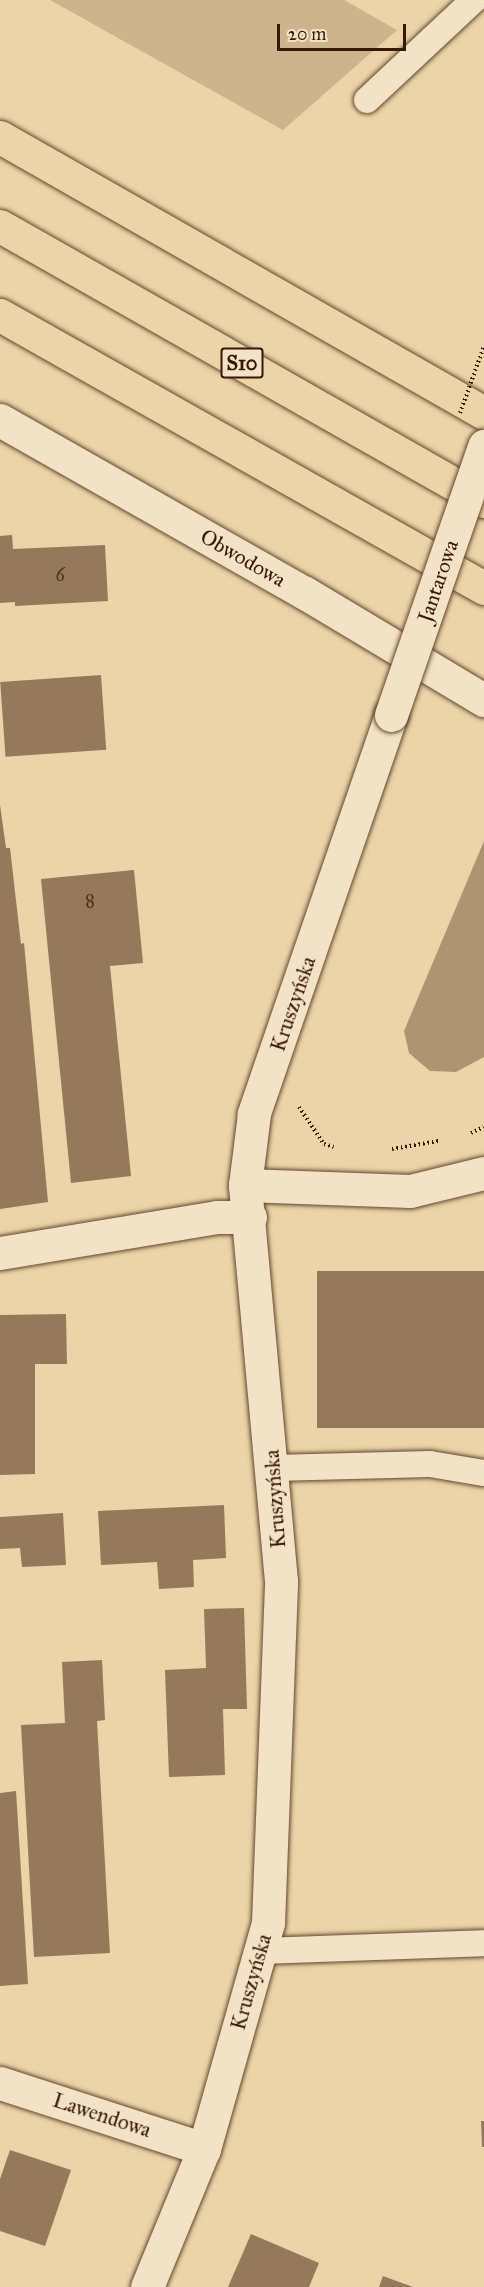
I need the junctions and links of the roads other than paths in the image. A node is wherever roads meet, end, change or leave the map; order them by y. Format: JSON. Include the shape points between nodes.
{"nodes":[{"id":1,"x":474,"y":0,"type":"edge"},
{"id":2,"x":367,"y":100,"type":"dead end"},
{"id":3,"x":0,"y":137,"type":"edge"},
{"id":4,"x":0,"y":226,"type":"edge"},
{"id":5,"x":0,"y":315,"type":"edge"},
{"id":6,"x":484,"y":413,"type":"edge"},
{"id":7,"x":0,"y":420,"type":"edge"},
{"id":8,"x":484,"y":446,"type":"edge"},
{"id":9,"x":484,"y":501,"type":"edge"},
{"id":10,"x":484,"y":588,"type":"edge"},
{"id":11,"x":484,"y":700,"type":"edge"},
{"id":12,"x":391,"y":715,"type":"joint"},
{"id":13,"x":484,"y":1173,"type":"edge"},
{"id":14,"x":246,"y":1185,"type":"junction"},
{"id":15,"x":250,"y":1217,"type":"junction"},
{"id":16,"x":0,"y":1253,"type":"edge"},
{"id":17,"x":273,"y":1468,"type":"junction"},
{"id":18,"x":484,"y":1473,"type":"edge"},
{"id":19,"x":484,"y":1943,"type":"edge"},
{"id":20,"x":260,"y":1951,"type":"junction"},
{"id":21,"x":0,"y":2083,"type":"edge"},
{"id":22,"x":204,"y":2149,"type":"junction"},
{"id":23,"x":147,"y":2287,"type":"edge"}],
"edges":[{"from":1,"to":2,"type":"lane"},
{"from":3,"to":6,"type":"highway"},
{"from":4,"to":9,"type":"highway","number":"S10"},
{"from":5,"to":10,"type":"highway"},
{"from":7,"to":11,"type":"street","name":"Obwodowa"},
{"from":8,"to":12,"type":"street","name":"Jantarowa","bridge":true},
{"from":12,"to":14,"type":"street","name":"Kruszyńska","via":[[254,1114]]},
{"from":13,"to":14,"type":"street","via":[[410,1191]]},
{"from":14,"to":15,"type":"street","name":"Kruszyńska"},
{"from":15,"to":16,"type":"street","via":[[217,1217]]},
{"from":15,"to":17,"type":"street","name":"Kruszyńska"},
{"from":17,"to":18,"type":"lane","via":[[430,1464]]},
{"from":17,"to":20,"type":"street","name":"Kruszyńska","via":[[281,1581],[268,1923]]},
{"from":19,"to":20,"type":"lane"},
{"from":20,"to":22,"type":"street","name":"Kruszyńska"},
{"from":21,"to":22,"type":"street","name":"Lawendowa"},
{"from":22,"to":23,"type":"street","name":"Kruszyńska"}]}
